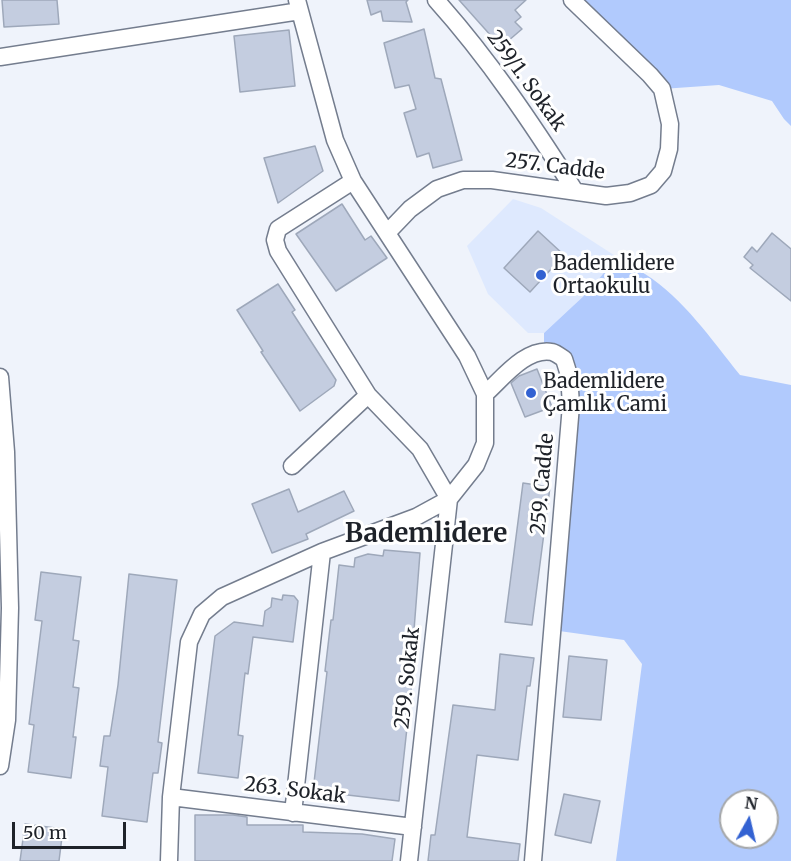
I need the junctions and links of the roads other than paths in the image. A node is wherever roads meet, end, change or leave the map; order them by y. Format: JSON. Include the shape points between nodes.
{"nodes":[{"id":1,"x":436,"y":0,"type":"edge"},
{"id":2,"x":572,"y":0,"type":"edge"},
{"id":3,"x":299,"y":6,"type":"edge"},
{"id":4,"x":0,"y":57,"type":"edge"},
{"id":5,"x":353,"y":181,"type":"junction"},
{"id":6,"x":575,"y":191,"type":"junction"},
{"id":7,"x":387,"y":233,"type":"junction"},
{"id":8,"x":0,"y":377,"type":"edge"},
{"id":9,"x":485,"y":394,"type":"junction"},
{"id":10,"x":369,"y":395,"type":"junction"},
{"id":11,"x":292,"y":466,"type":"dead end"},
{"id":12,"x":449,"y":499,"type":"junction"},
{"id":13,"x":322,"y":552,"type":"junction"},
{"id":14,"x":0,"y":766,"type":"edge"},
{"id":15,"x":171,"y":797,"type":"junction"},
{"id":16,"x":293,"y":813,"type":"junction"},
{"id":17,"x":413,"y":826,"type":"junction"},
{"id":18,"x":170,"y":861,"type":"edge"},
{"id":19,"x":409,"y":861,"type":"edge"},
{"id":20,"x":533,"y":861,"type":"edge"}],
"edges":[{"from":1,"to":6,"type":"street","name":"259/1. Sokak","via":[[505,86]]},
{"from":2,"to":6,"type":"street","name":"257. Cadde","via":[[662,88],[670,124],[663,171],[651,185],[606,196]]},
{"from":3,"to":4,"type":"street"},
{"from":3,"to":5,"type":"street","via":[[335,140]]},
{"from":5,"to":7,"type":"street"},
{"from":5,"to":10,"type":"street","via":[[287,221],[278,229],[275,240]]},
{"from":6,"to":7,"type":"street","name":"257. Cadde","via":[[463,180],[437,189]]},
{"from":7,"to":9,"type":"street","via":[[467,356]]},
{"from":8,"to":14,"type":"street","via":[[10,608],[7,720]]},
{"from":9,"to":12,"type":"street","via":[[485,443],[477,465]]},
{"from":9,"to":20,"type":"street","name":"259. Cadde","via":[[524,358],[537,353],[553,352],[564,360],[569,375],[571,405]]},
{"from":10,"to":11,"type":"street"},
{"from":10,"to":12,"type":"street","via":[[420,449]]},
{"from":12,"to":13,"type":"street","via":[[416,517]]},
{"from":12,"to":17,"type":"street","name":"259. Sokak"},
{"from":13,"to":15,"type":"street","via":[[222,597],[202,614],[189,642]]},
{"from":13,"to":16,"type":"street"},
{"from":15,"to":16,"type":"street","name":"263. Sokak"},
{"from":15,"to":18,"type":"street"},
{"from":16,"to":17,"type":"street","name":"263. Sokak"},
{"from":17,"to":19,"type":"street","name":"259. Sokak"}]}
